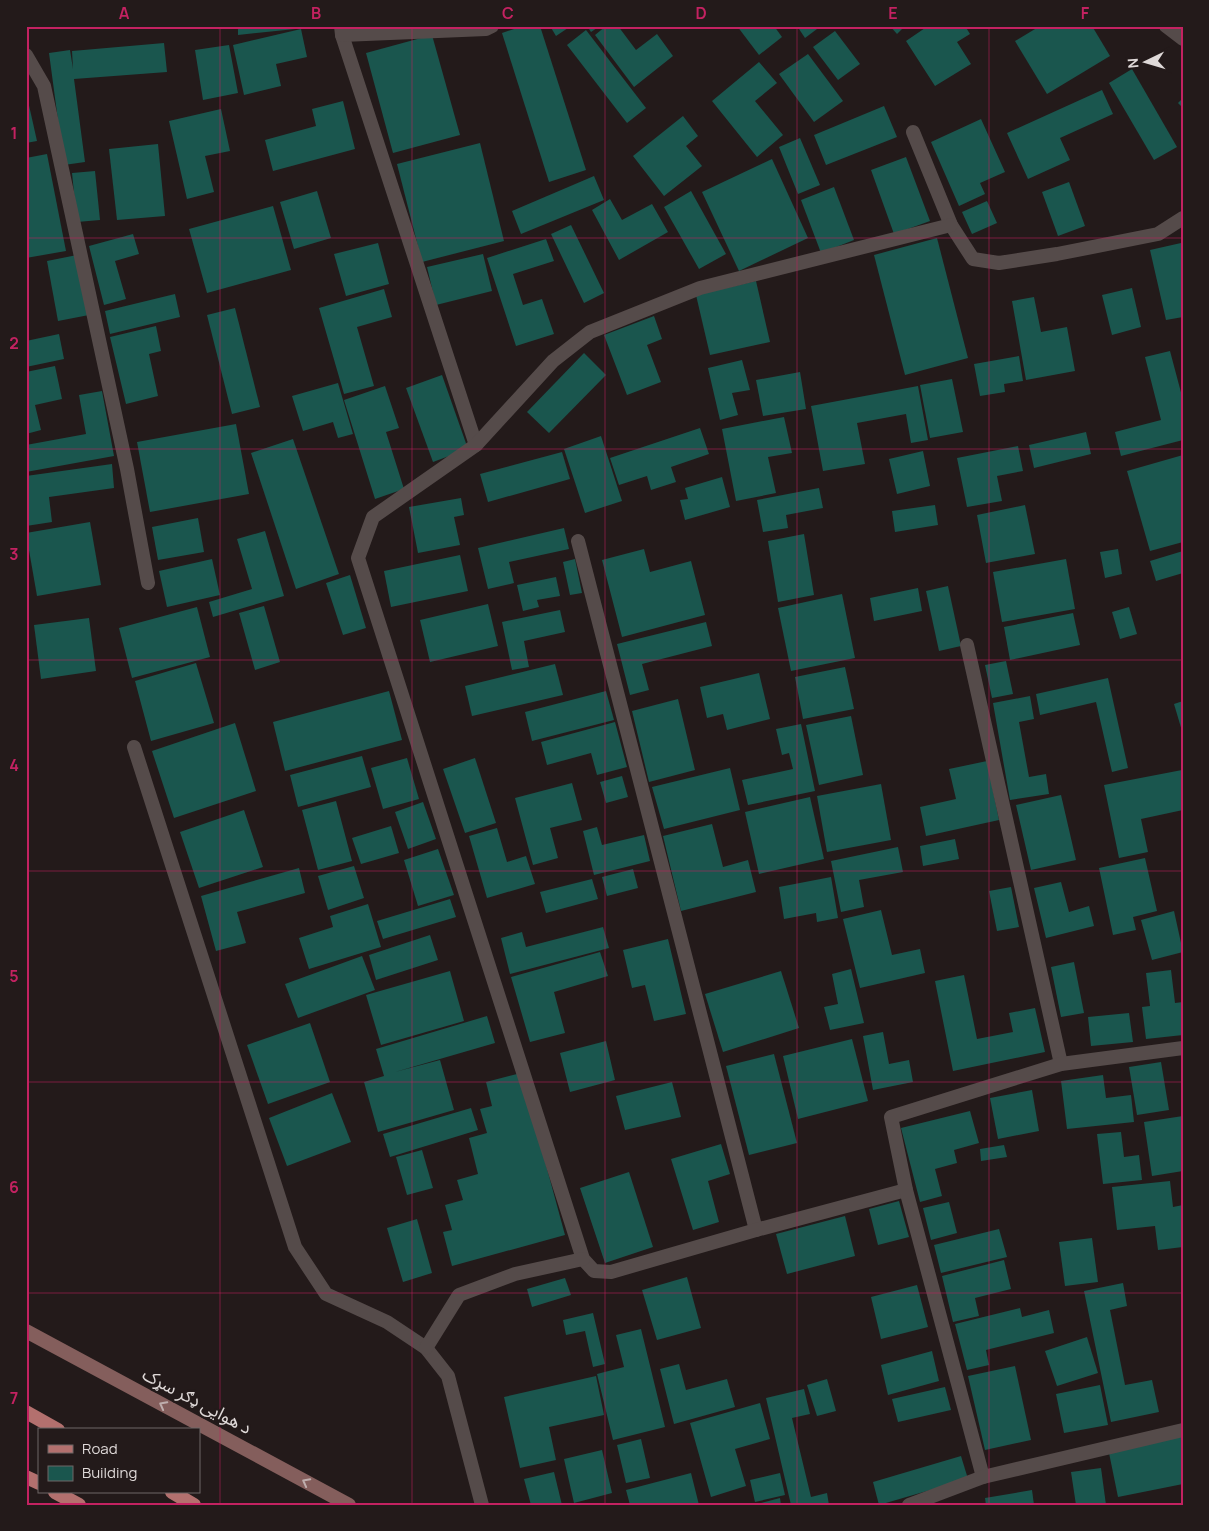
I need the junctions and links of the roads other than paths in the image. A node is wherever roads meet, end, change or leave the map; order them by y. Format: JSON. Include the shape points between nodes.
{"nodes":[{"id":1,"x":492,"y":26,"type":"edge"},
{"id":2,"x":1166,"y":26,"type":"edge"},
{"id":3,"x":341,"y":31,"type":"edge"},
{"id":4,"x":1183,"y":40,"type":"edge"},
{"id":5,"x":26,"y":55,"type":"edge"},
{"id":6,"x":913,"y":132,"type":"dead end"},
{"id":7,"x":1183,"y":218,"type":"edge"},
{"id":8,"x":951,"y":226,"type":"junction"},
{"id":9,"x":476,"y":445,"type":"junction"},
{"id":10,"x":578,"y":541,"type":"dead end"},
{"id":11,"x":148,"y":583,"type":"dead end"},
{"id":12,"x":967,"y":645,"type":"dead end"},
{"id":13,"x":134,"y":747,"type":"dead end"},
{"id":14,"x":1183,"y":1048,"type":"edge"},
{"id":15,"x":1061,"y":1064,"type":"junction"},
{"id":16,"x":906,"y":1190,"type":"junction"},
{"id":17,"x":756,"y":1230,"type":"junction"},
{"id":18,"x":583,"y":1259,"type":"junction"},
{"id":19,"x":26,"y":1331,"type":"edge"},
{"id":20,"x":426,"y":1348,"type":"junction"},
{"id":21,"x":26,"y":1412,"type":"edge"},
{"id":22,"x":54,"y":1428,"type":"edge"},
{"id":23,"x":1183,"y":1430,"type":"edge"},
{"id":24,"x":26,"y":1477,"type":"edge"},
{"id":25,"x":983,"y":1477,"type":"junction"},
{"id":26,"x":38,"y":1483,"type":"edge"},
{"id":27,"x":59,"y":1494,"type":"edge"},
{"id":28,"x":175,"y":1494,"type":"edge"},
{"id":29,"x":79,"y":1505,"type":"edge"},
{"id":30,"x":194,"y":1505,"type":"edge"},
{"id":31,"x":349,"y":1505,"type":"edge"},
{"id":32,"x":482,"y":1505,"type":"edge"},
{"id":33,"x":909,"y":1505,"type":"edge"}],
"edges":[{"from":1,"to":3,"type":"street","via":[[486,29]]},
{"from":2,"to":4,"type":"street"},
{"from":3,"to":9,"type":"street"},
{"from":5,"to":11,"type":"street","via":[[44,86],[127,469]]},
{"from":6,"to":8,"type":"street"},
{"from":7,"to":8,"type":"street","via":[[1158,234],[999,263],[973,259]]},
{"from":8,"to":9,"type":"street","via":[[700,288],[590,332],[553,360]]},
{"from":9,"to":18,"type":"street","via":[[373,517],[358,558]]},
{"from":10,"to":17,"type":"street"},
{"from":12,"to":15,"type":"street"},
{"from":13,"to":20,"type":"street","via":[[295,1247],[326,1294],[388,1322]]},
{"from":14,"to":15,"type":"street"},
{"from":15,"to":16,"type":"street","via":[[891,1117]]},
{"from":16,"to":17,"type":"street"},
{"from":16,"to":25,"type":"street"},
{"from":17,"to":18,"type":"street","via":[[611,1272],[594,1271]]},
{"from":18,"to":20,"type":"street","via":[[515,1274],[459,1295]]},
{"from":31,"to":19,"type":"main road","name":"د هوایی ډګر سړک","one_way":true},
{"from":20,"to":32,"type":"street","via":[[448,1376]]},
{"from":21,"to":22,"type":"main road"},
{"from":23,"to":25,"type":"street"},
{"from":24,"to":26,"type":"main road"},
{"from":25,"to":33,"type":"street"},
{"from":27,"to":29,"type":"main road"},
{"from":28,"to":30,"type":"main road"}]}
